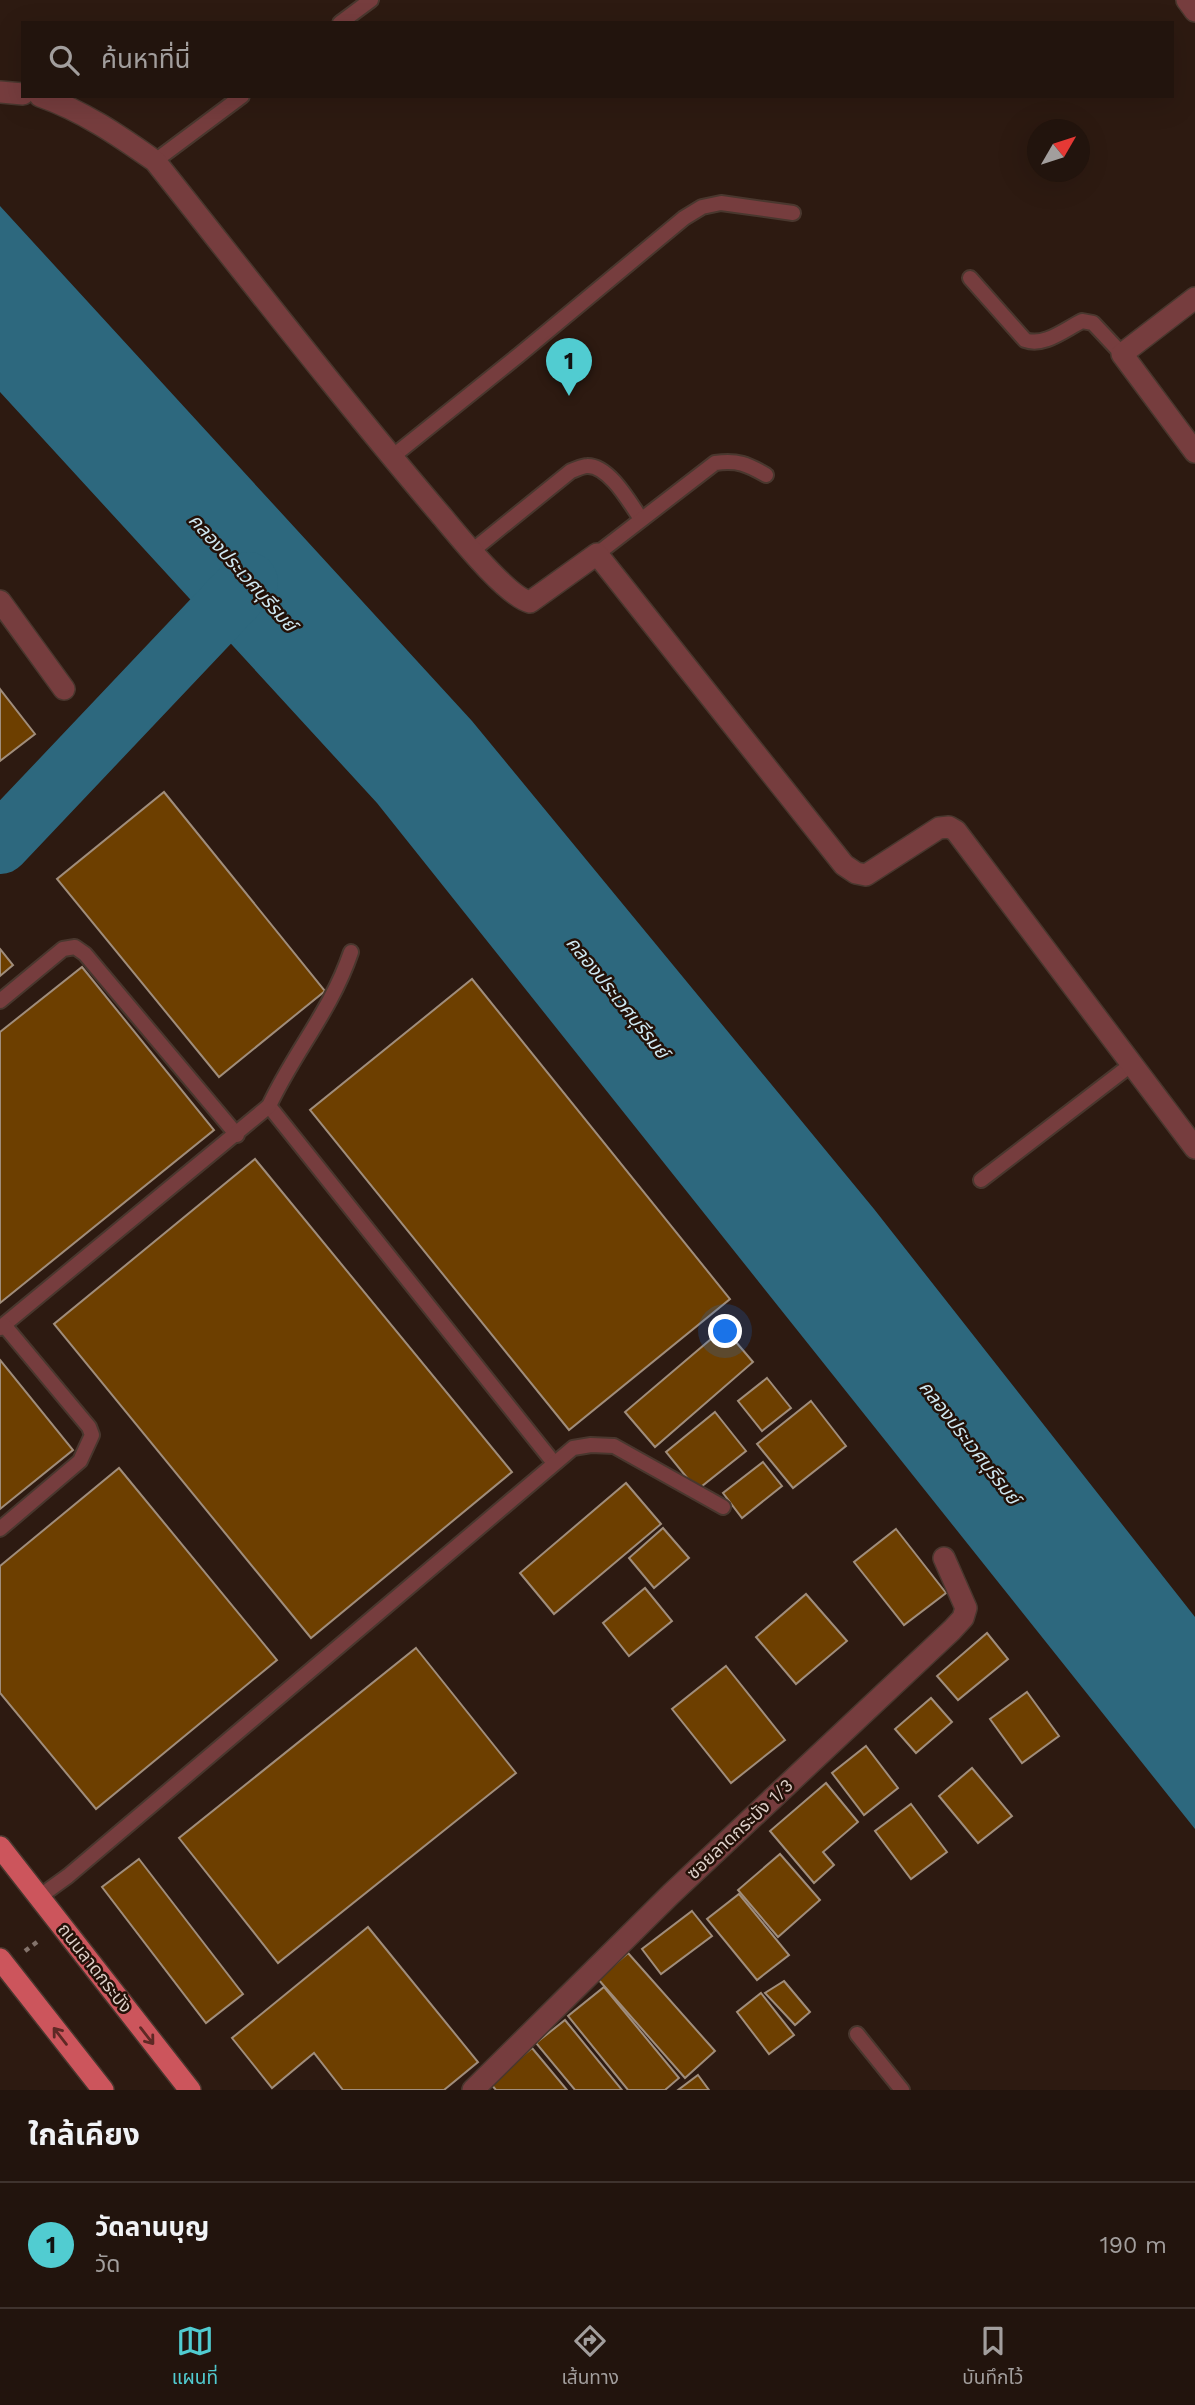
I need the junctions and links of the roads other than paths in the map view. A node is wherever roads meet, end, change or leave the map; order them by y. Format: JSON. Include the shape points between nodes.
{"nodes":[{"id":1,"x":371,"y":0,"type":"edge"},
{"id":2,"x":1187,"y":0,"type":"edge"},
{"id":3,"x":1195,"y":11,"type":"edge"},
{"id":4,"x":343,"y":21,"type":"edge"},
{"id":5,"x":0,"y":80,"type":"edge"},
{"id":6,"x":0,"y":86,"type":"edge"},
{"id":7,"x":0,"y":92,"type":"edge"},
{"id":8,"x":21,"y":94,"type":"edge"},
{"id":9,"x":46,"y":98,"type":"edge"},
{"id":10,"x":239,"y":98,"type":"edge"},
{"id":11,"x":155,"y":161,"type":"junction"},
{"id":12,"x":793,"y":213,"type":"dead end"},
{"id":13,"x":970,"y":278,"type":"dead end"},
{"id":14,"x":1195,"y":298,"type":"edge"},
{"id":15,"x":1122,"y":354,"type":"junction"},
{"id":16,"x":1195,"y":452,"type":"edge"},
{"id":17,"x":392,"y":457,"type":"junction"},
{"id":18,"x":766,"y":475,"type":"dead end"},
{"id":19,"x":642,"y":519,"type":"junction"},
{"id":20,"x":472,"y":551,"type":"junction"},
{"id":21,"x":597,"y":554,"type":"junction"},
{"id":22,"x":0,"y":601,"type":"edge"},
{"id":23,"x":64,"y":689,"type":"dead end"},
{"id":24,"x":351,"y":952,"type":"dead end"},
{"id":25,"x":0,"y":1001,"type":"edge"},
{"id":26,"x":1132,"y":1064,"type":"junction"},
{"id":27,"x":269,"y":1106,"type":"junction"},
{"id":28,"x":237,"y":1135,"type":"junction"},
{"id":29,"x":1195,"y":1148,"type":"edge"},
{"id":30,"x":981,"y":1180,"type":"dead end"},
{"id":31,"x":2,"y":1326,"type":"edge"},
{"id":32,"x":554,"y":1463,"type":"junction"},
{"id":33,"x":723,"y":1507,"type":"dead end"},
{"id":34,"x":0,"y":1529,"type":"edge"},
{"id":35,"x":944,"y":1558,"type":"dead end"},
{"id":36,"x":0,"y":1847,"type":"edge"},
{"id":37,"x":39,"y":1897,"type":"junction"},
{"id":38,"x":0,"y":1959,"type":"edge"},
{"id":39,"x":857,"y":2034,"type":"dead end"},
{"id":40,"x":103,"y":2090,"type":"edge"},
{"id":41,"x":190,"y":2090,"type":"edge"},
{"id":42,"x":473,"y":2090,"type":"edge"},
{"id":43,"x":902,"y":2090,"type":"edge"}],
"edges":[{"from":1,"to":4,"type":"lane"},
{"from":2,"to":3,"type":"street"},
{"from":5,"to":6,"type":"street"},
{"from":7,"to":8,"type":"street"},
{"from":9,"to":11,"type":"street","via":[[106,127]]},
{"from":10,"to":11,"type":"lane"},
{"from":11,"to":17,"type":"street"},
{"from":12,"to":17,"type":"lane","via":[[721,203],[702,206]]},
{"from":13,"to":15,"type":"lane","via":[[1025,340],[1042,342],[1088,321]]},
{"from":14,"to":15,"type":"street"},
{"from":15,"to":16,"type":"street"},
{"from":17,"to":20,"type":"street"},
{"from":18,"to":19,"type":"lane","via":[[746,463],[715,463]]},
{"from":19,"to":20,"type":"lane","via":[[618,485],[601,470],[587,466],[571,471]]},
{"from":19,"to":21,"type":"lane"},
{"from":20,"to":21,"type":"street","via":[[516,596],[530,602]]},
{"from":21,"to":26,"type":"street","via":[[844,865],[866,875],[939,828],[956,831]]},
{"from":22,"to":23,"type":"street"},
{"from":24,"to":27,"type":"lane","via":[[327,1009]]},
{"from":25,"to":28,"type":"lane","via":[[63,949],[75,947]]},
{"from":26,"to":29,"type":"street"},
{"from":26,"to":30,"type":"lane"},
{"from":27,"to":28,"type":"lane"},
{"from":27,"to":32,"type":"lane"},
{"from":28,"to":31,"type":"lane"},
{"from":31,"to":34,"type":"lane","via":[[92,1435],[80,1461]]},
{"from":32,"to":33,"type":"lane","via":[[573,1448],[614,1446]]},
{"from":32,"to":37,"type":"lane"},
{"from":35,"to":42,"type":"street","name":"ซอยลาดกระบัง 1/3","via":[[966,1608],[963,1618],[671,1894]]},
{"from":36,"to":37,"type":"main road","name":"ถนนลาดกระบัง"},
{"from":37,"to":41,"type":"main road","name":"ถนนลาดกระบัง","one_way":true},
{"from":40,"to":38,"type":"main road","one_way":true},
{"from":39,"to":43,"type":"lane"}]}
